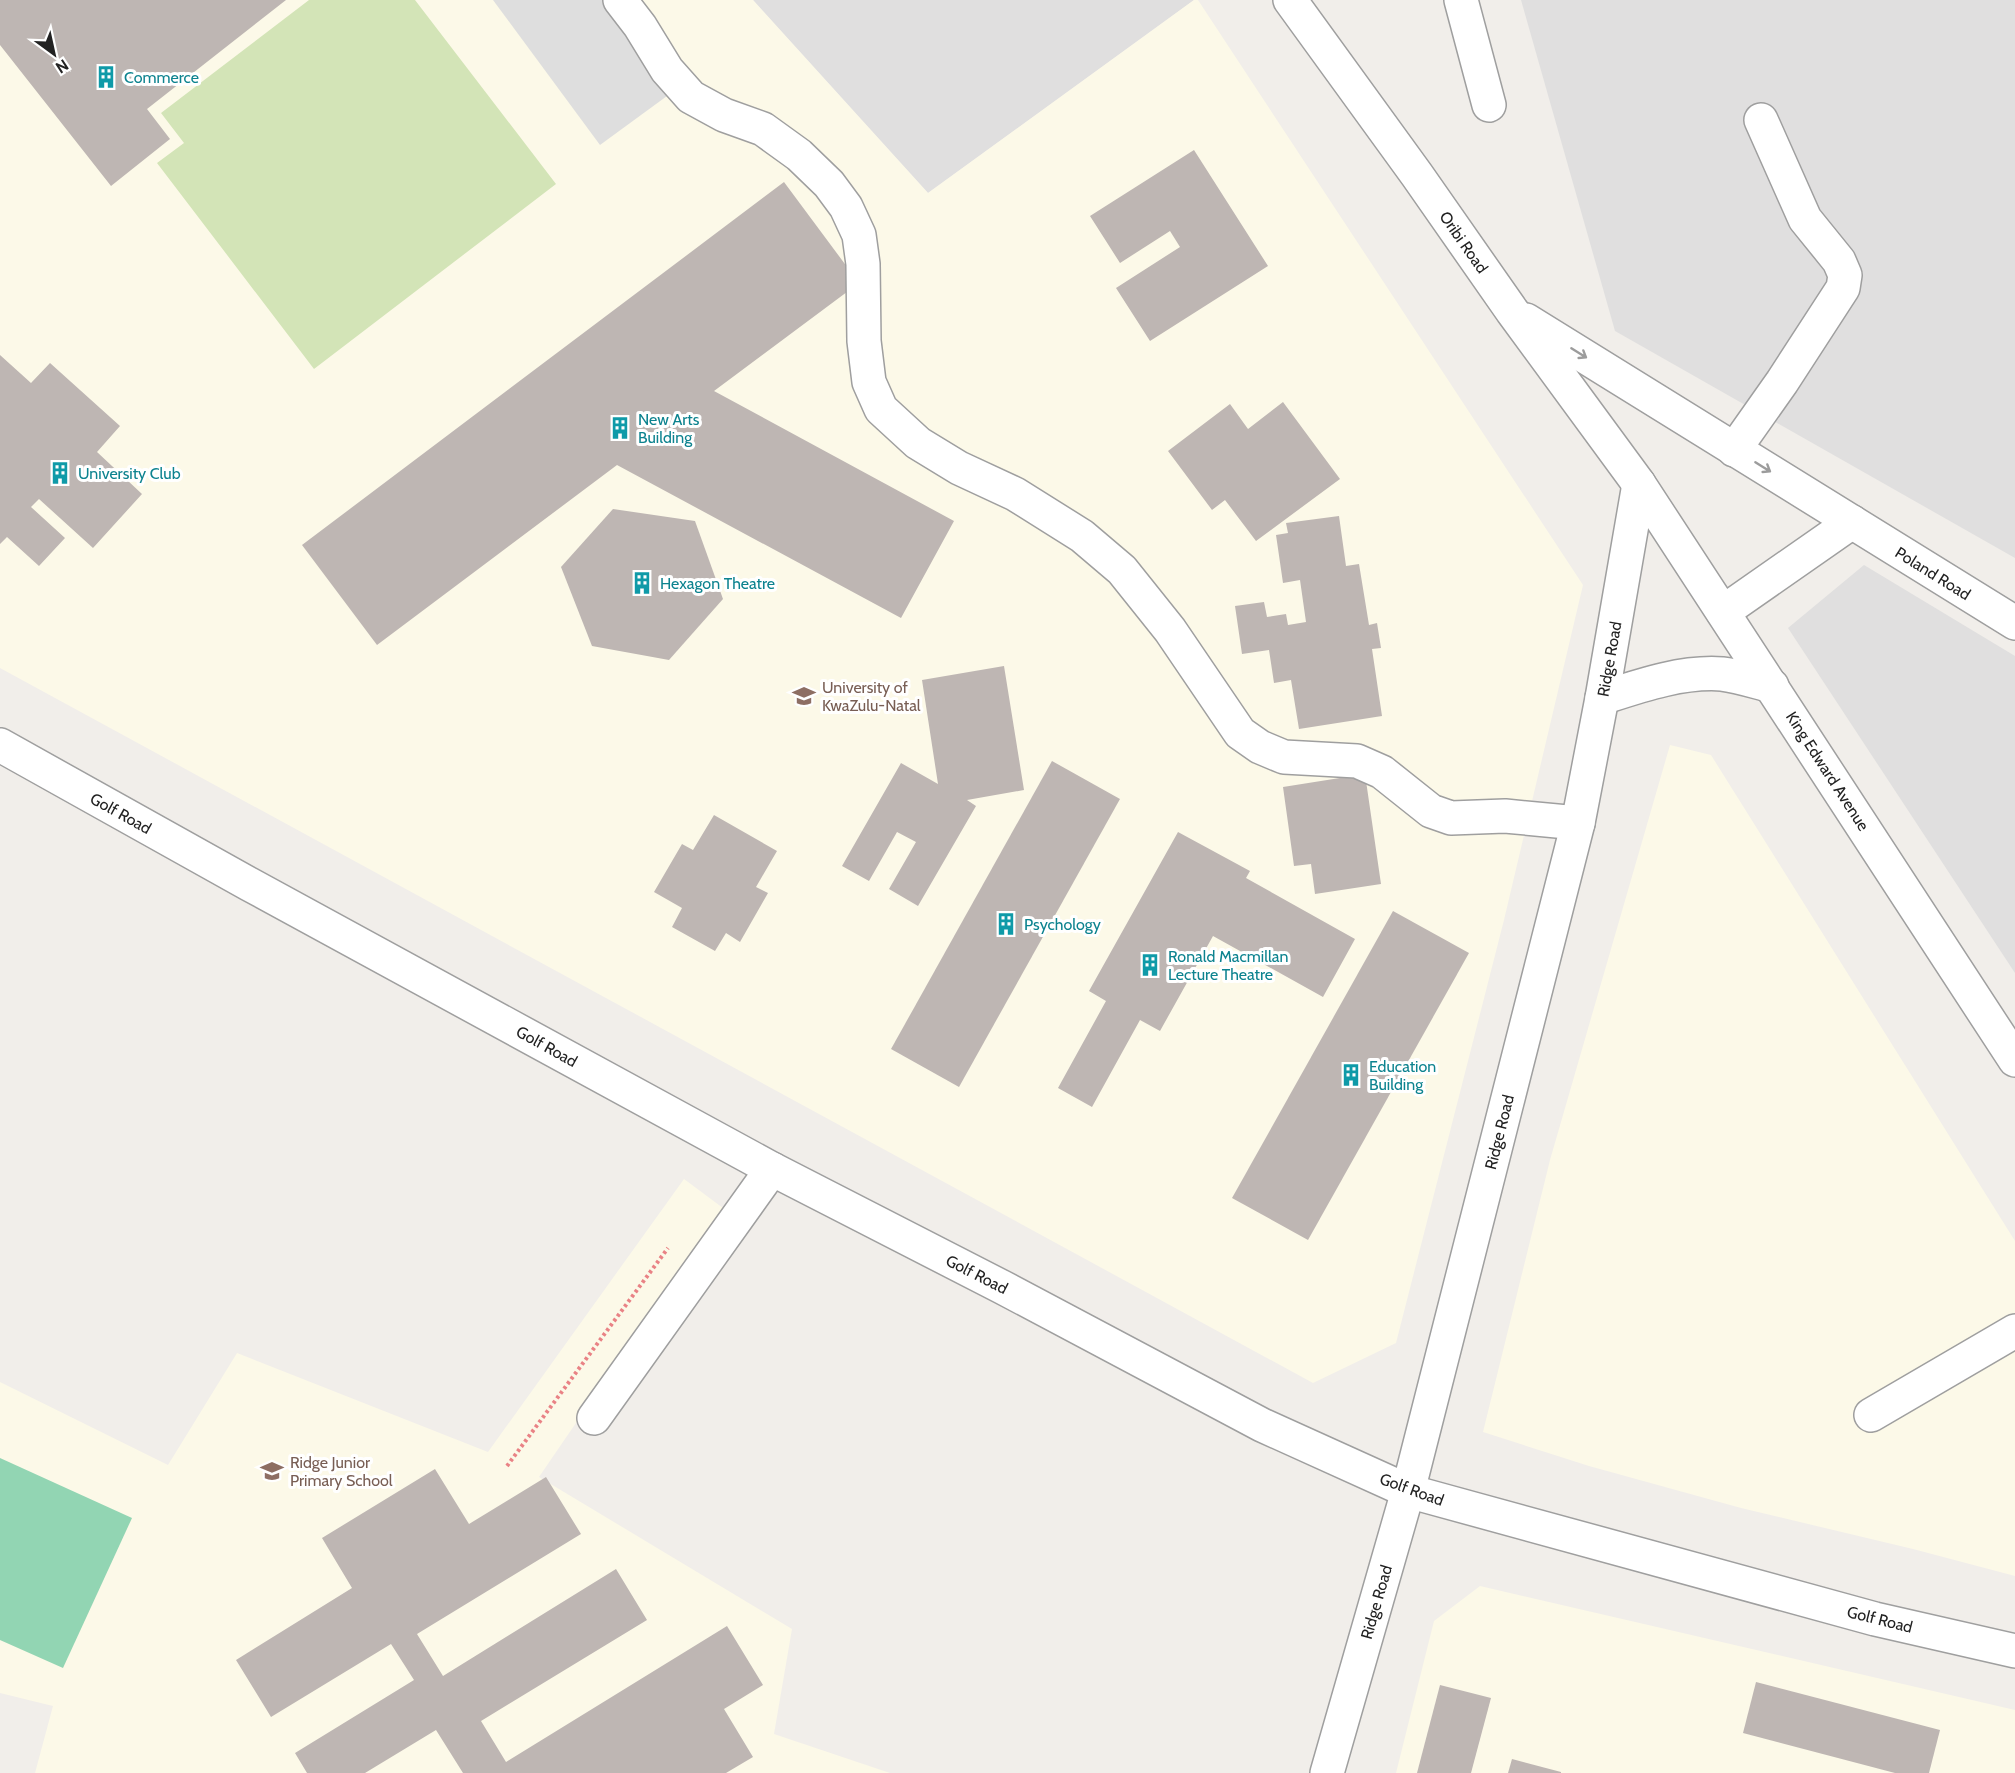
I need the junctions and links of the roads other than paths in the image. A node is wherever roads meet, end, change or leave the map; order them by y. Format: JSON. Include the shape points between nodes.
{"nodes":[{"id":1,"x":620,"y":0,"type":"edge"},
{"id":2,"x":1290,"y":0,"type":"edge"},
{"id":3,"x":1461,"y":0,"type":"edge"},
{"id":4,"x":1489,"y":105,"type":"dead end"},
{"id":5,"x":1761,"y":120,"type":"dead end"},
{"id":6,"x":1512,"y":311,"type":"junction"},
{"id":7,"x":1734,"y":450,"type":"junction"},
{"id":8,"x":1639,"y":484,"type":"junction"},
{"id":9,"x":1852,"y":522,"type":"junction"},
{"id":10,"x":1723,"y":612,"type":"junction"},
{"id":11,"x":2015,"y":623,"type":"edge"},
{"id":12,"x":1772,"y":686,"type":"junction"},
{"id":13,"x":1602,"y":699,"type":"junction"},
{"id":14,"x":0,"y":745,"type":"edge"},
{"id":15,"x":1578,"y":823,"type":"junction"},
{"id":16,"x":2015,"y":1060,"type":"edge"},
{"id":17,"x":772,"y":1169,"type":"junction"},
{"id":18,"x":2015,"y":1331,"type":"edge"},
{"id":19,"x":1871,"y":1415,"type":"dead end"},
{"id":20,"x":594,"y":1418,"type":"dead end"},
{"id":21,"x":1408,"y":1491,"type":"junction"},
{"id":22,"x":2015,"y":1651,"type":"edge"},
{"id":23,"x":1327,"y":1773,"type":"edge"}],
"edges":[{"from":1,"to":15,"type":"street","via":[[667,70],[691,97],[724,115],[763,129],[800,155],[846,207],[859,235],[865,351],[869,382],[881,409],[918,443],[959,468],[1015,494],[1082,536],[1122,570],[1170,630],[1240,733],[1284,757],[1357,761],[1382,772],[1431,811],[1451,818],[1505,816]]},
{"from":2,"to":6,"type":"street","name":"Oribi Road"},
{"from":3,"to":4,"type":"street"},
{"from":5,"to":7,"type":"street","via":[[1805,219],[1845,274],[1843,288]]},
{"from":6,"to":7,"type":"street","name":"Poland Road","one_way":true},
{"from":6,"to":8,"type":"street","name":"Oribi Road"},
{"from":7,"to":9,"type":"street","name":"Poland Road","one_way":true},
{"from":8,"to":10,"type":"street","name":"King Edward Avenue"},
{"from":8,"to":13,"type":"street","name":"Ridge Road"},
{"from":9,"to":10,"type":"street"},
{"from":9,"to":11,"type":"street","name":"Poland Road"},
{"from":10,"to":12,"type":"street","name":"King Edward Avenue"},
{"from":12,"to":13,"type":"street","via":[[1727,675],[1698,675]]},
{"from":12,"to":16,"type":"street","name":"King Edward Avenue"},
{"from":13,"to":15,"type":"street","name":"Ridge Road"},
{"from":14,"to":17,"type":"street","name":"Golf Road"},
{"from":15,"to":21,"type":"street","name":"Ridge Road"},
{"from":17,"to":20,"type":"street"},
{"from":17,"to":21,"type":"street","name":"Golf Road","via":[[1262,1425]]},
{"from":18,"to":19,"type":"street"},
{"from":21,"to":22,"type":"street","name":"Golf Road","via":[[1875,1619]]},
{"from":21,"to":23,"type":"street","name":"Ridge Road"}]}
